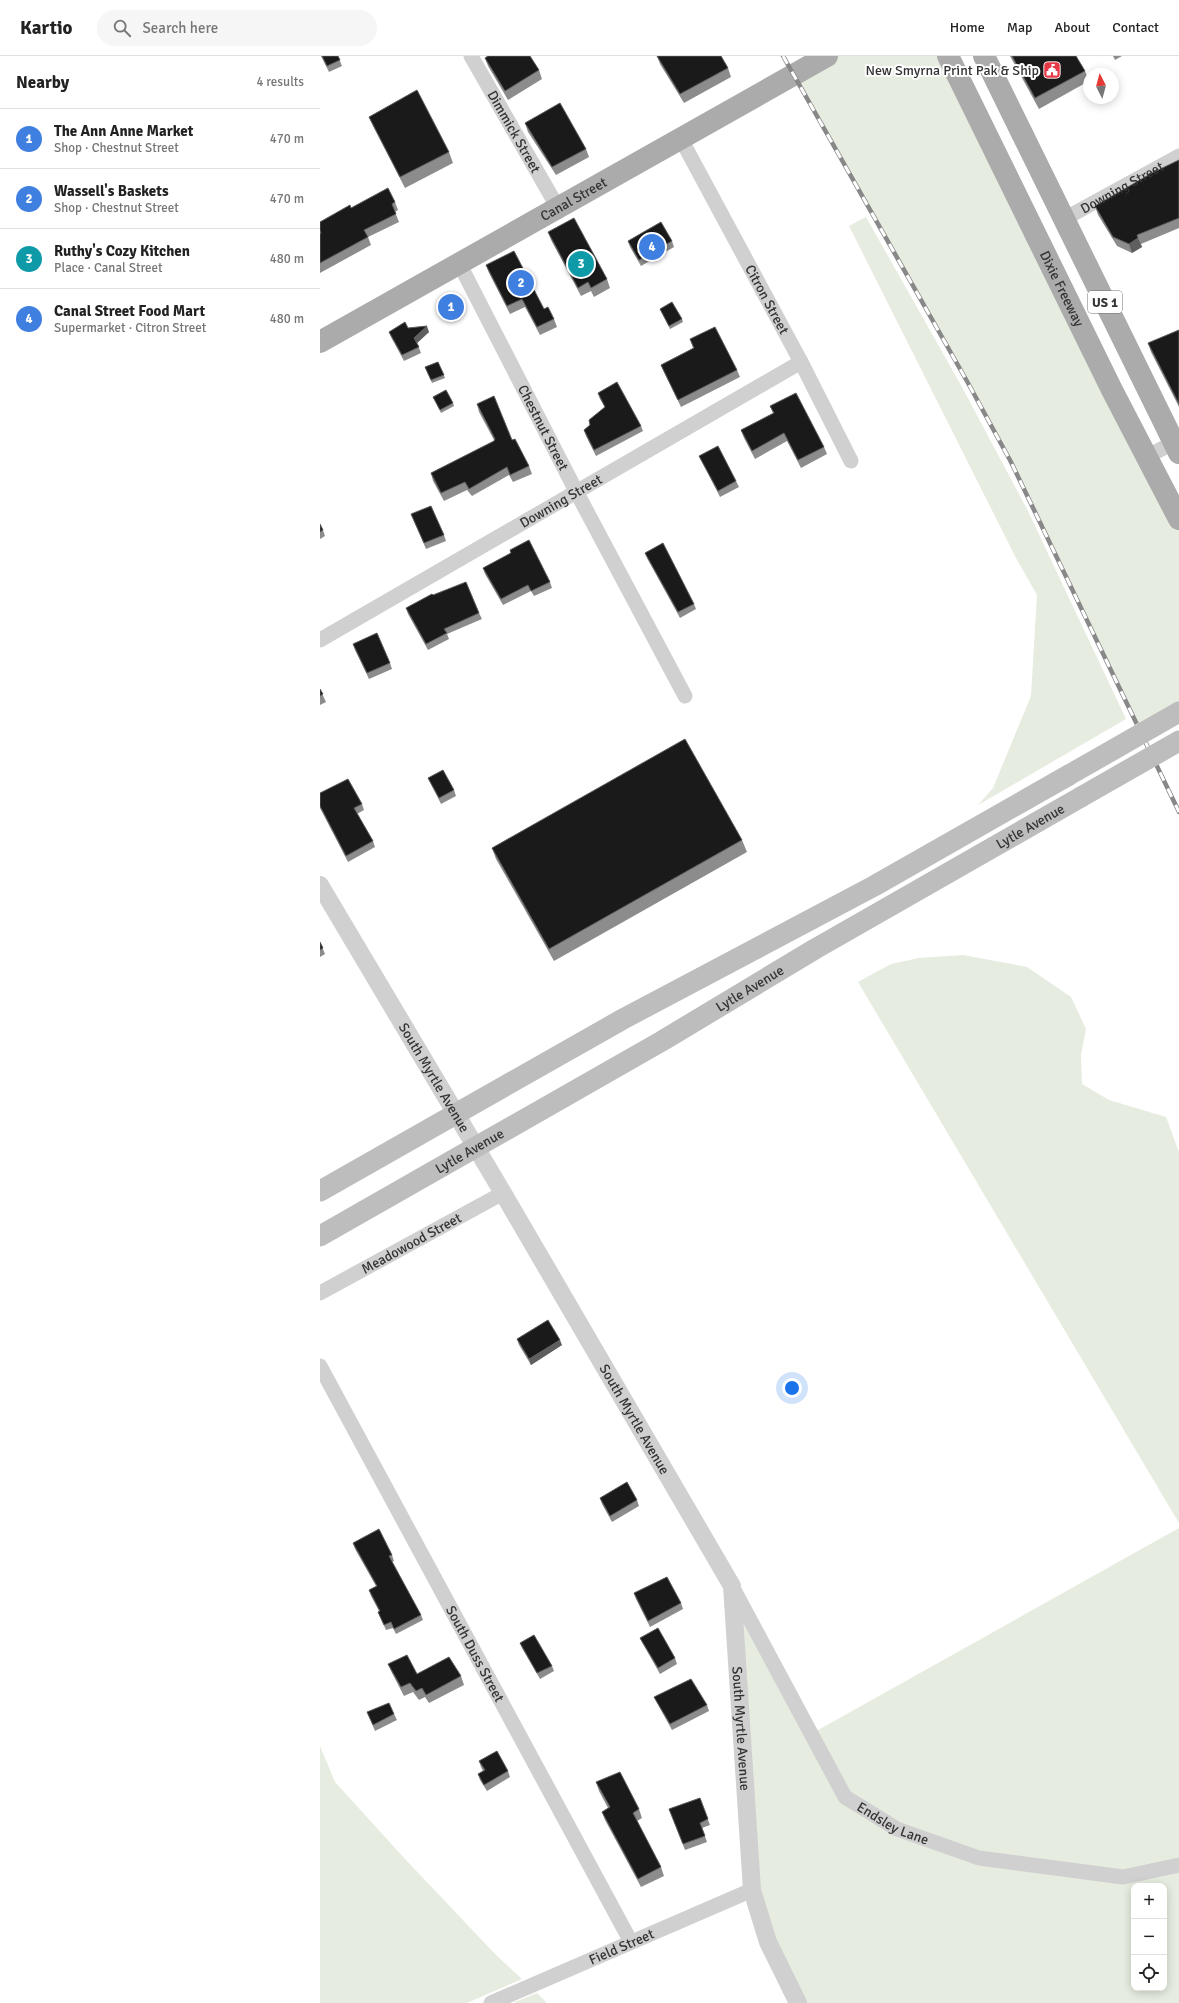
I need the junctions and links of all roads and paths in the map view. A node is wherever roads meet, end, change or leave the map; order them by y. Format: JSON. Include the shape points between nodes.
{"nodes":[{"id":1,"x":827,"y":56,"type":"edge"},
{"id":2,"x":948,"y":56,"type":"edge"},
{"id":3,"x":984,"y":56,"type":"edge"},
{"id":4,"x":473,"y":57,"type":"edge"},
{"id":5,"x":682,"y":139,"type":"junction"},
{"id":6,"x":1179,"y":156,"type":"edge"},
{"id":7,"x":558,"y":208,"type":"junction"},
{"id":8,"x":1064,"y":219,"type":"junction"},
{"id":9,"x":459,"y":263,"type":"junction"},
{"id":10,"x":320,"y":342,"type":"edge"},
{"id":11,"x":801,"y":362,"type":"junction"},
{"id":12,"x":1177,"y":445,"type":"edge"},
{"id":13,"x":1146,"y":457,"type":"junction"},
{"id":14,"x":850,"y":461,"type":"dead end"},
{"id":15,"x":576,"y":493,"type":"junction"},
{"id":16,"x":1179,"y":519,"type":"edge"},
{"id":17,"x":320,"y":640,"type":"edge"},
{"id":18,"x":685,"y":696,"type":"dead end"},
{"id":19,"x":1179,"y":712,"type":"edge"},
{"id":20,"x":1179,"y":741,"type":"edge"},
{"id":21,"x":320,"y":885,"type":"edge"},
{"id":22,"x":456,"y":1114,"type":"junction"},
{"id":23,"x":476,"y":1147,"type":"junction"},
{"id":24,"x":320,"y":1191,"type":"edge"},
{"id":25,"x":503,"y":1193,"type":"junction"},
{"id":26,"x":320,"y":1236,"type":"edge"},
{"id":27,"x":320,"y":1293,"type":"edge"},
{"id":28,"x":320,"y":1366,"type":"edge"},
{"id":29,"x":732,"y":1586,"type":"junction"},
{"id":30,"x":1179,"y":1866,"type":"edge"},
{"id":31,"x":752,"y":1890,"type":"junction"},
{"id":32,"x":631,"y":1942,"type":"junction"},
{"id":33,"x":491,"y":2003,"type":"edge"},
{"id":34,"x":798,"y":2003,"type":"edge"}],
"edges":[{"from":1,"to":5,"type":"main road","name":"Canal Street"},
{"from":2,"to":13,"type":"main road","name":"Dixie Freeway","number":"US 1"},
{"from":3,"to":8,"type":"main road","number":"US 1"},
{"from":4,"to":7,"type":"street","name":"Dimmick Street"},
{"from":5,"to":7,"type":"main road","name":"Canal Street"},
{"from":5,"to":11,"type":"street","name":"Citron Street"},
{"from":6,"to":8,"type":"street","name":"Downing Street"},
{"from":7,"to":9,"type":"main road","name":"Canal Street"},
{"from":8,"to":12,"type":"main road","number":"US 1"},
{"from":9,"to":10,"type":"main road","name":"Canal Street"},
{"from":9,"to":15,"type":"street","name":"Chestnut Street"},
{"from":11,"to":14,"type":"street","name":"Citron Street"},
{"from":11,"to":15,"type":"street","name":"Downing Street"},
{"from":12,"to":13,"type":"street"},
{"from":13,"to":16,"type":"main road","name":"Dixie Freeway","number":"US 1"},
{"from":15,"to":17,"type":"street","name":"Downing Street"},
{"from":15,"to":18,"type":"street","name":"Chestnut Street"},
{"from":19,"to":22,"type":"main road","name":"Lytle Avenue","bridge":true,"via":[[874,886],[623,1019]]},
{"from":20,"to":23,"type":"main road","name":"Lytle Avenue","bridge":true},
{"from":21,"to":22,"type":"street","name":"South Myrtle Avenue"},
{"from":22,"to":23,"type":"street","name":"South Myrtle Avenue"},
{"from":22,"to":24,"type":"main road","name":"Lytle Avenue"},
{"from":23,"to":25,"type":"street","name":"South Myrtle Avenue"},
{"from":23,"to":26,"type":"main road","name":"Lytle Avenue"},
{"from":25,"to":27,"type":"street","name":"Meadowood Street"},
{"from":25,"to":29,"type":"street","name":"South Myrtle Avenue"},
{"from":28,"to":32,"type":"street","name":"South Duss Street"},
{"from":29,"to":30,"type":"street","name":"Endsley Lane","via":[[845,1797],[897,1829],[978,1858],[1123,1877]]},
{"from":29,"to":31,"type":"street","name":"South Myrtle Avenue"},
{"from":31,"to":32,"type":"street","name":"Field Street"},
{"from":31,"to":34,"type":"street","name":"South Myrtle Avenue","via":[[768,1942]]},
{"from":32,"to":33,"type":"street","name":"Field Street"}]}
